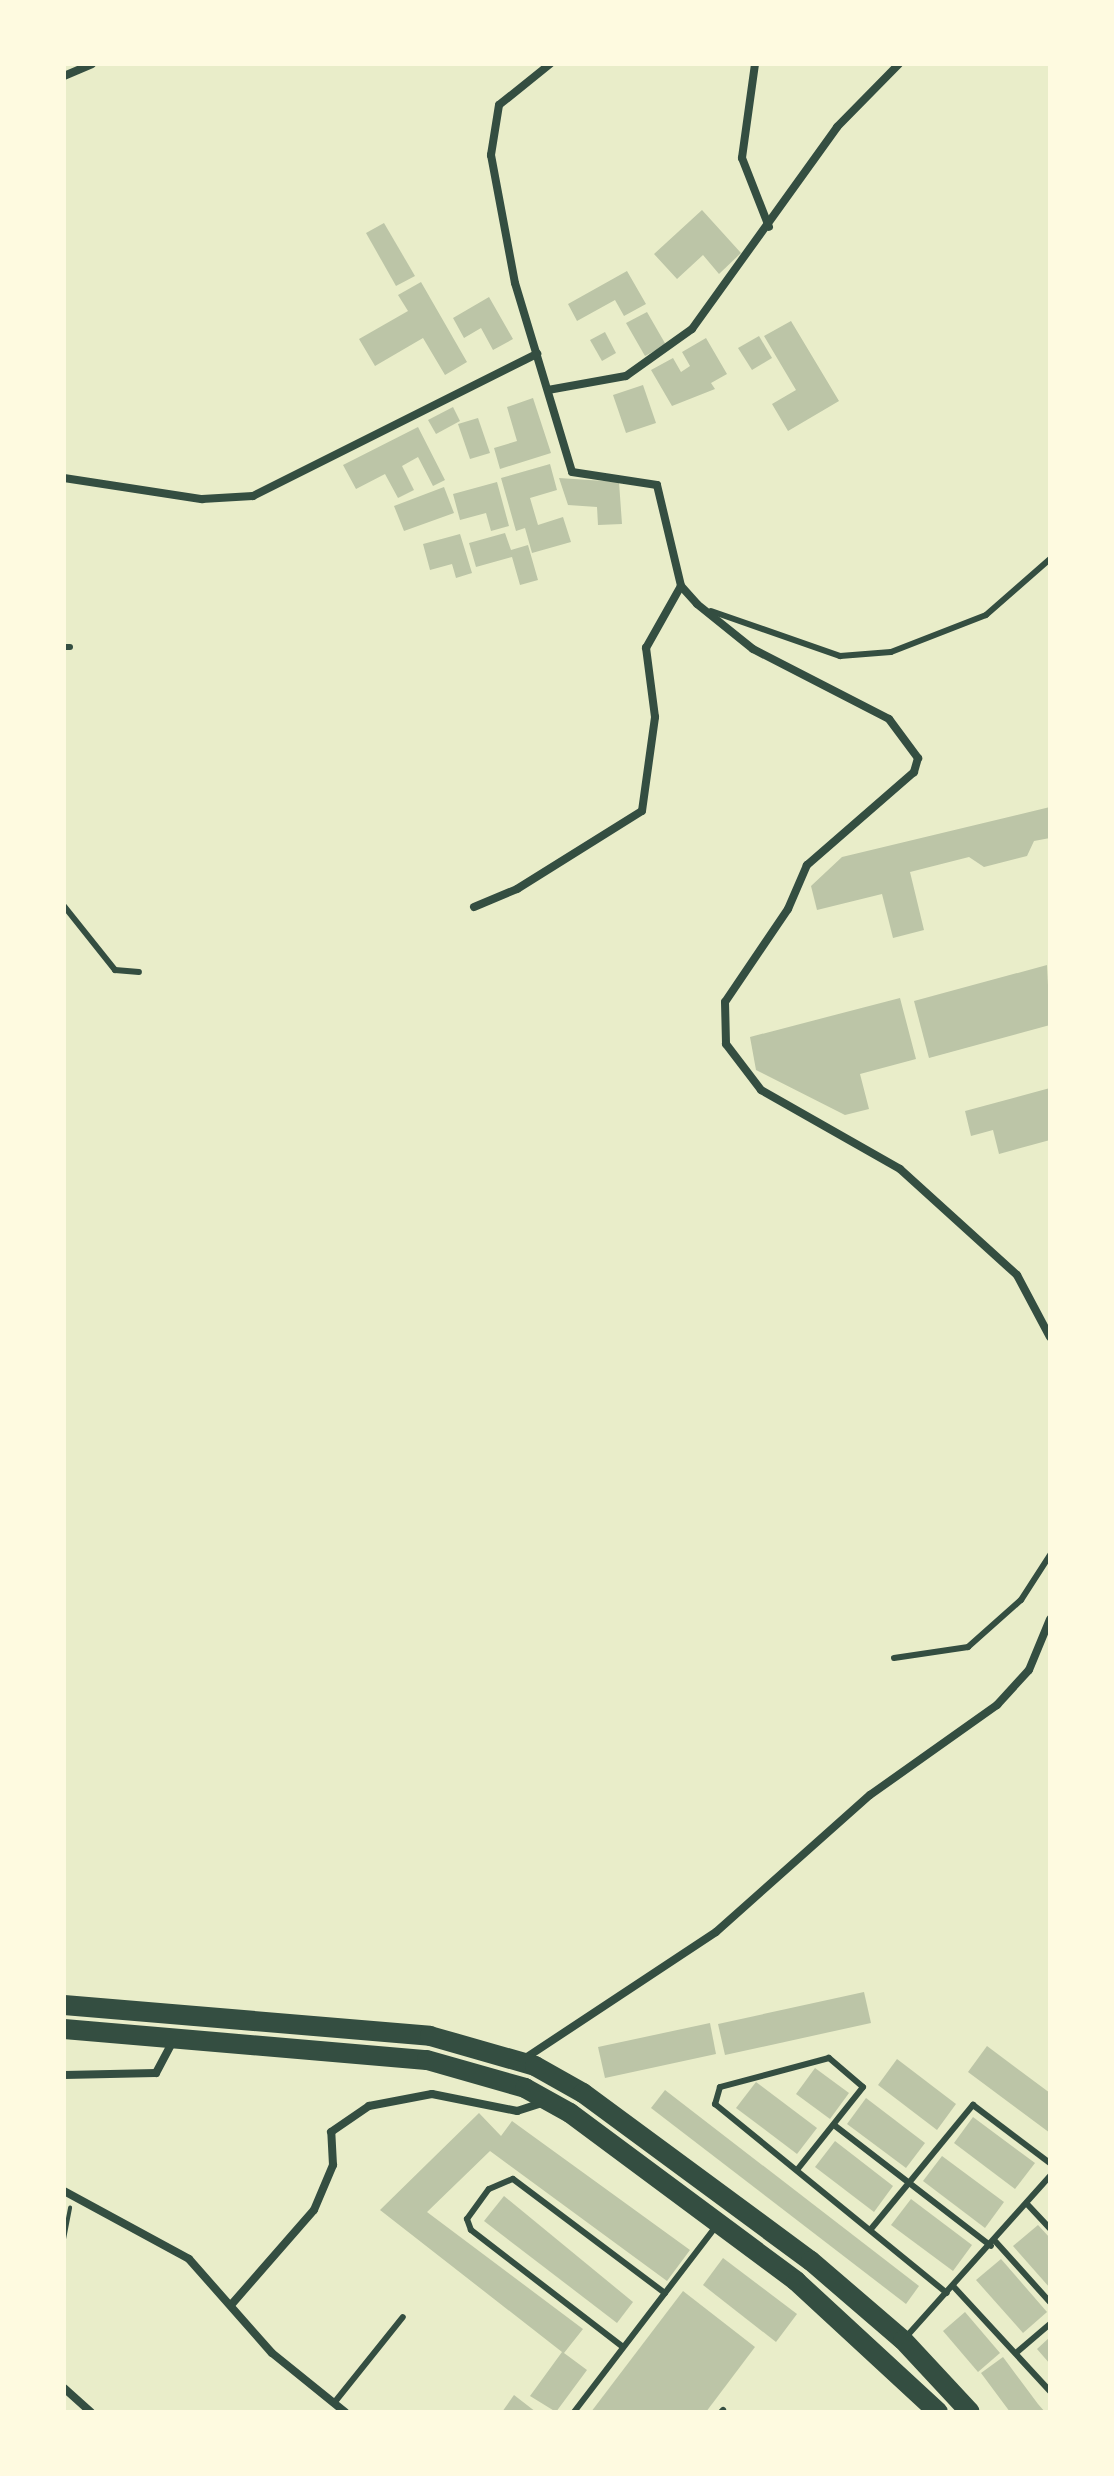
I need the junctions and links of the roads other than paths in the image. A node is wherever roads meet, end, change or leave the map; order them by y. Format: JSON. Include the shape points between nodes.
{"nodes":[{"id":1,"x":550,"y":64,"type":"edge"},
{"id":2,"x":755,"y":64,"type":"edge"},
{"id":3,"x":899,"y":64,"type":"edge"},
{"id":4,"x":85,"y":65,"type":"edge"},
{"id":5,"x":64,"y":76,"type":"edge"},
{"id":6,"x":769,"y":227,"type":"junction"},
{"id":7,"x":537,"y":354,"type":"junction"},
{"id":8,"x":548,"y":390,"type":"junction"},
{"id":9,"x":64,"y":478,"type":"edge"},
{"id":10,"x":1050,"y":559,"type":"edge"},
{"id":11,"x":681,"y":586,"type":"junction"},
{"id":12,"x":697,"y":604,"type":"junction"},
{"id":13,"x":64,"y":906,"type":"edge"},
{"id":14,"x":474,"y":907,"type":"dead end"},
{"id":15,"x":139,"y":972,"type":"dead end"},
{"id":16,"x":1050,"y":1337,"type":"edge"},
{"id":17,"x":1050,"y":1555,"type":"edge"},
{"id":18,"x":1050,"y":1619,"type":"edge"},
{"id":19,"x":894,"y":1658,"type":"dead end"},
{"id":20,"x":64,"y":2005,"type":"edge"},
{"id":21,"x":64,"y":2029,"type":"edge"},
{"id":22,"x":175,"y":2038,"type":"junction"},
{"id":23,"x":522,"y":2061,"type":"junction"},
{"id":24,"x":64,"y":2075,"type":"edge"},
{"id":25,"x":548,"y":2100,"type":"junction"},
{"id":26,"x":834,"y":2125,"type":"junction"},
{"id":27,"x":1050,"y":2163,"type":"edge"},
{"id":28,"x":797,"y":2170,"type":"junction"},
{"id":29,"x":1050,"y":2176,"type":"edge"},
{"id":30,"x":909,"y":2183,"type":"junction"},
{"id":31,"x":69,"y":2193,"type":"edge"},
{"id":32,"x":1028,"y":2205,"type":"junction"},
{"id":33,"x":719,"y":2223,"type":"junction"},
{"id":34,"x":871,"y":2229,"type":"junction"},
{"id":35,"x":1050,"y":2229,"type":"edge"},
{"id":36,"x":993,"y":2243,"type":"junction"},
{"id":37,"x":953,"y":2286,"type":"junction"},
{"id":38,"x":665,"y":2293,"type":"junction"},
{"id":39,"x":947,"y":2293,"type":"junction"},
{"id":40,"x":1050,"y":2302,"type":"edge"},
{"id":41,"x":231,"y":2305,"type":"junction"},
{"id":42,"x":403,"y":2317,"type":"dead end"},
{"id":43,"x":1050,"y":2324,"type":"edge"},
{"id":44,"x":903,"y":2340,"type":"junction"},
{"id":45,"x":623,"y":2347,"type":"junction"},
{"id":46,"x":1016,"y":2353,"type":"junction"},
{"id":47,"x":64,"y":2388,"type":"edge"},
{"id":48,"x":1050,"y":2391,"type":"edge"},
{"id":49,"x":334,"y":2403,"type":"junction"},
{"id":50,"x":84,"y":2410,"type":"edge"},
{"id":51,"x":934,"y":2411,"type":"edge"},
{"id":52,"x":345,"y":2412,"type":"edge"},
{"id":53,"x":574,"y":2412,"type":"edge"},
{"id":54,"x":970,"y":2412,"type":"edge"}],
"edges":[{"from":1,"to":7,"type":"street","via":[[499,105],[490,141]]},
{"from":2,"to":6,"type":"street","via":[[742,158]]},
{"from":3,"to":6,"type":"street","via":[[837,127]]},
{"from":4,"to":5,"type":"street"},
{"from":6,"to":8,"type":"street","via":[[711,311],[658,358],[608,383]]},
{"from":7,"to":8,"type":"street"},
{"from":7,"to":9,"type":"street","via":[[253,496],[202,499]]},
{"from":8,"to":11,"type":"street","via":[[572,472],[647,480],[662,490]]},
{"from":10,"to":12,"type":"lane","via":[[986,615],[891,652],[840,656]]},
{"from":11,"to":12,"type":"street"},
{"from":11,"to":14,"type":"street","via":[[646,648],[655,717],[642,811],[517,889]]},
{"from":12,"to":16,"type":"street","via":[[753,649],[889,719],[918,758],[914,772],[807,865],[788,909],[725,1002],[731,1055],[761,1090],[900,1169],[1017,1275]]},
{"from":13,"to":15,"type":"lane","via":[[115,970]]},
{"from":17,"to":19,"type":"lane","via":[[1021,1600],[968,1647]]},
{"from":18,"to":23,"type":"street","via":[[1029,1670],[997,1705],[870,1795],[716,1932]]},
{"from":20,"to":23,"type":"main road","via":[[430,2036]]},
{"from":21,"to":22,"type":"main road"},
{"from":22,"to":24,"type":"street","via":[[156,2073]]},
{"from":22,"to":25,"type":"main road","via":[[427,2060],[501,2078]]},
{"from":23,"to":44,"type":"main road","via":[[605,2109]]},
{"from":25,"to":33,"type":"main road"},
{"from":25,"to":41,"type":"street","via":[[517,2111],[432,2094],[369,2106],[331,2132],[333,2165],[314,2210]]},
{"from":26,"to":28,"type":"lane"},
{"from":26,"to":28,"type":"lane","via":[[863,2087],[829,2058],[720,2087],[715,2104]]},
{"from":26,"to":30,"type":"lane"},
{"from":27,"to":30,"type":"lane","via":[[973,2105]]},
{"from":28,"to":34,"type":"lane"},
{"from":29,"to":32,"type":"lane"},
{"from":30,"to":34,"type":"lane"},
{"from":30,"to":36,"type":"lane"},
{"from":31,"to":41,"type":"street","via":[[170,2245]]},
{"from":32,"to":35,"type":"lane"},
{"from":32,"to":36,"type":"lane"},
{"from":33,"to":38,"type":"lane"},
{"from":33,"to":51,"type":"main road","via":[[855,2329]]},
{"from":34,"to":39,"type":"lane"},
{"from":36,"to":37,"type":"lane"},
{"from":36,"to":40,"type":"lane"},
{"from":37,"to":39,"type":"lane"},
{"from":37,"to":46,"type":"lane"},
{"from":38,"to":45,"type":"lane"},
{"from":38,"to":45,"type":"lane","via":[[513,2179],[489,2189],[467,2219],[471,2230]]},
{"from":39,"to":44,"type":"lane"},
{"from":41,"to":49,"type":"street","via":[[272,2353]]},
{"from":42,"to":49,"type":"lane"},
{"from":43,"to":46,"type":"lane"},
{"from":44,"to":54,"type":"main road"},
{"from":45,"to":53,"type":"lane"},
{"from":46,"to":48,"type":"lane"},
{"from":47,"to":50,"type":"street"},
{"from":49,"to":52,"type":"street"}]}
